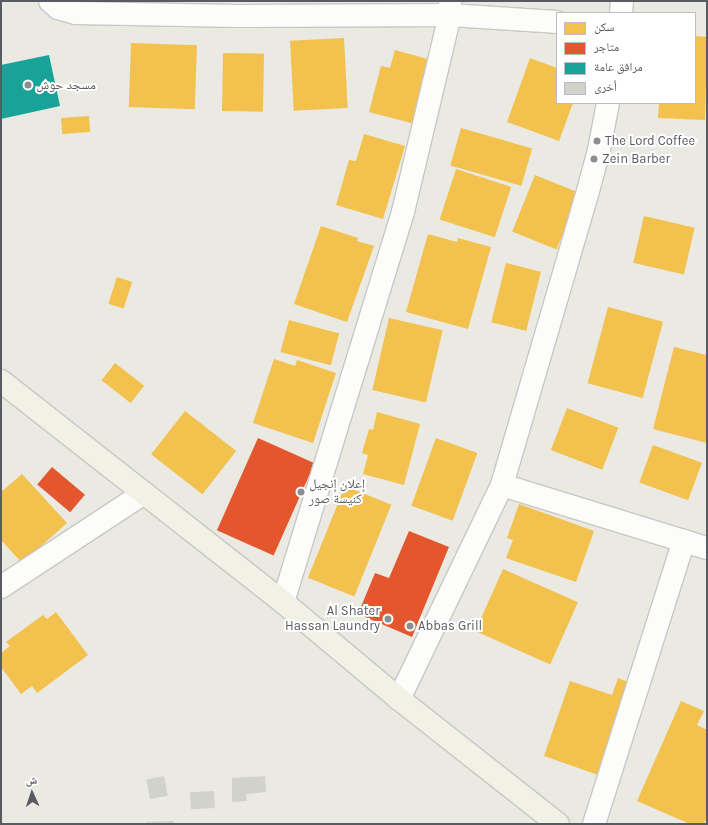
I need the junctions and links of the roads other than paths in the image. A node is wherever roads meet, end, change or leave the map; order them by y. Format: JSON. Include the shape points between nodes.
{"nodes":[{"id":1,"x":50,"y":1,"type":"edge"},
{"id":2,"x":622,"y":1,"type":"edge"},
{"id":3,"x":238,"y":8,"type":"edge"},
{"id":4,"x":450,"y":8,"type":"edge"},
{"id":5,"x":620,"y":12,"type":"edge"},
{"id":6,"x":556,"y":22,"type":"edge"},
{"id":7,"x":608,"y":104,"type":"edge"},
{"id":8,"x":1,"y":381,"type":"edge"},
{"id":9,"x":502,"y":485,"type":"junction"},
{"id":10,"x":144,"y":493,"type":"junction"},
{"id":11,"x":684,"y":541,"type":"junction"},
{"id":12,"x":707,"y":548,"type":"edge"},
{"id":13,"x":1,"y":587,"type":"edge"},
{"id":14,"x":283,"y":602,"type":"junction"},
{"id":15,"x":399,"y":699,"type":"junction"},
{"id":16,"x":558,"y":824,"type":"edge"},
{"id":17,"x":594,"y":824,"type":"edge"}],
"edges":[{"from":1,"to":3,"type":"street","via":[[58,8],[76,13]]},
{"from":2,"to":5,"type":"street"},
{"from":3,"to":4,"type":"street"},
{"from":4,"to":6,"type":"street"},
{"from":4,"to":14,"type":"street","via":[[403,212]]},
{"from":7,"to":9,"type":"street","via":[[590,184]]},
{"from":8,"to":10,"type":"main road"},
{"from":9,"to":11,"type":"street"},
{"from":9,"to":15,"type":"street"},
{"from":10,"to":13,"type":"street"},
{"from":10,"to":14,"type":"main road"},
{"from":11,"to":12,"type":"street"},
{"from":11,"to":17,"type":"street"},
{"from":14,"to":15,"type":"main road"},
{"from":15,"to":16,"type":"main road"}]}
